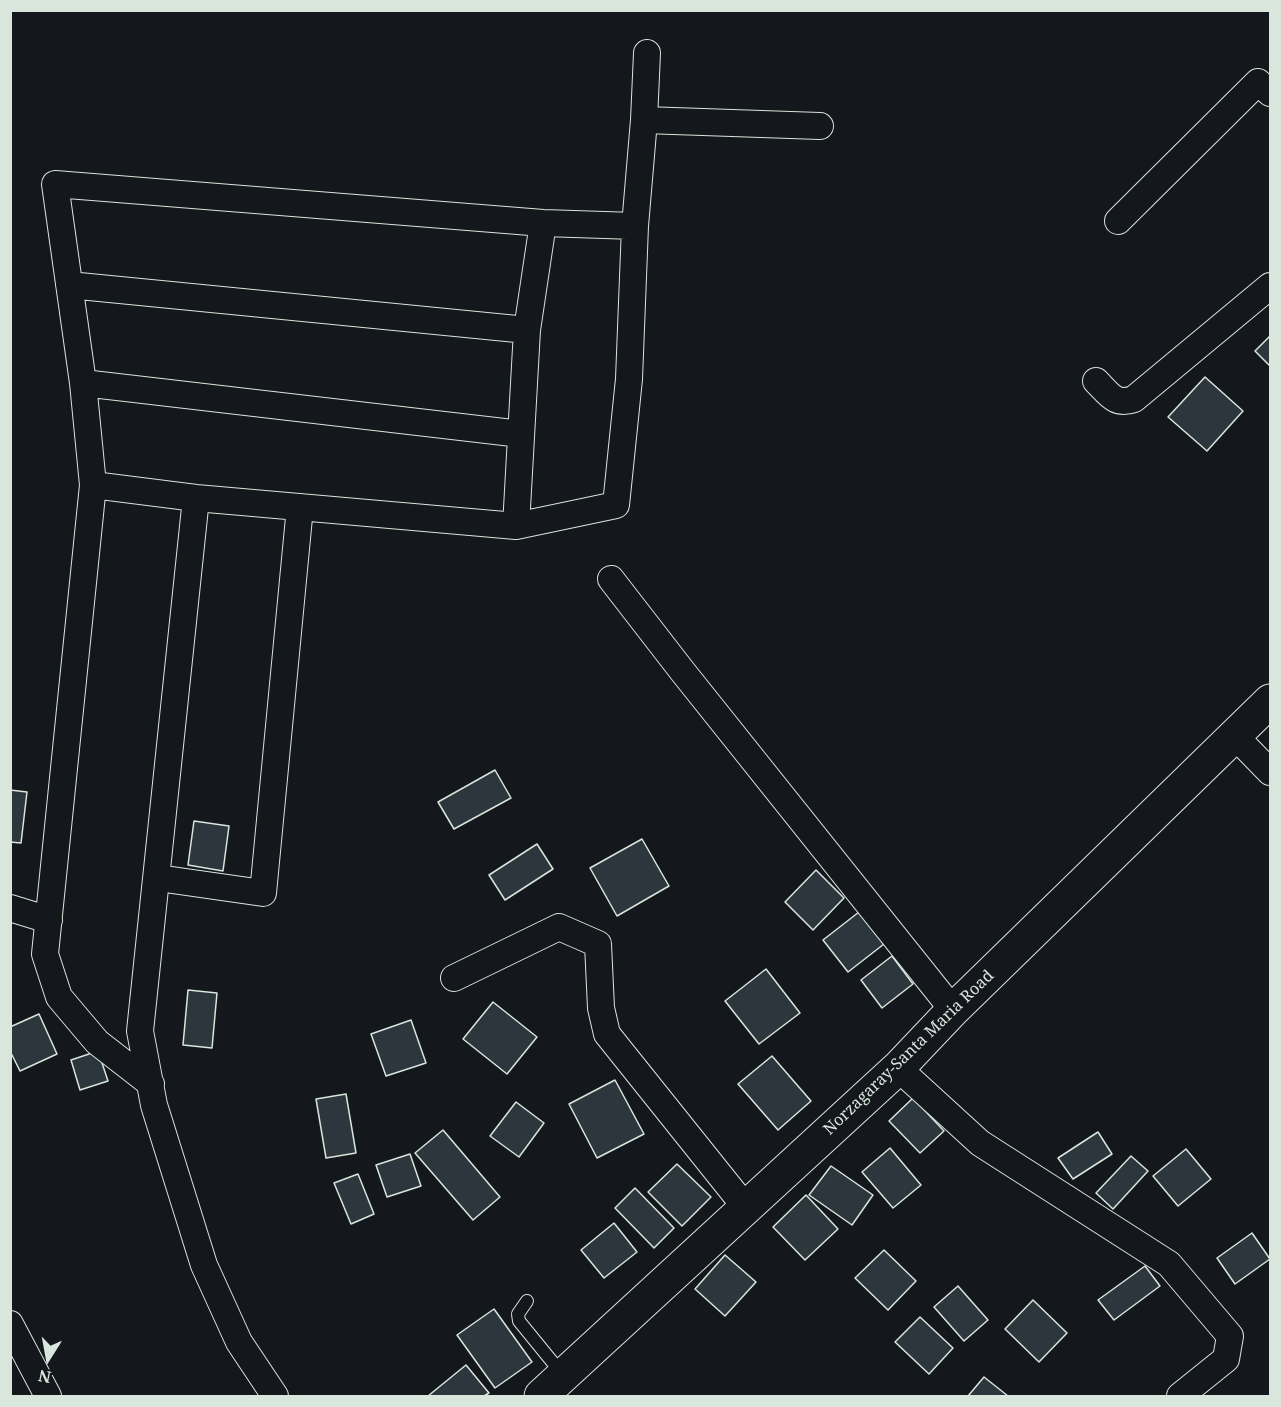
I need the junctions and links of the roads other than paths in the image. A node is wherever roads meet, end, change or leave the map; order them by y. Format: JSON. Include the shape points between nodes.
{"nodes":[{"id":1,"x":647,"y":53,"type":"dead end"},
{"id":2,"x":1270,"y":93,"type":"edge"},
{"id":3,"x":644,"y":120,"type":"junction"},
{"id":4,"x":820,"y":126,"type":"dead end"},
{"id":5,"x":1118,"y":221,"type":"dead end"},
{"id":6,"x":543,"y":223,"type":"junction"},
{"id":7,"x":635,"y":226,"type":"junction"},
{"id":8,"x":69,"y":285,"type":"junction"},
{"id":9,"x":1270,"y":286,"type":"edge"},
{"id":10,"x":527,"y":330,"type":"junction"},
{"id":11,"x":1096,"y":381,"type":"dead end"},
{"id":12,"x":83,"y":383,"type":"junction"},
{"id":13,"x":521,"y":434,"type":"junction"},
{"id":14,"x":93,"y":485,"type":"junction"},
{"id":15,"x":196,"y":498,"type":"junction"},
{"id":16,"x":300,"y":507,"type":"junction"},
{"id":17,"x":516,"y":526,"type":"junction"},
{"id":18,"x":611,"y":579,"type":"dead end"},
{"id":19,"x":1270,"y":701,"type":"edge"},
{"id":20,"x":1235,"y":736,"type":"junction"},
{"id":21,"x":1270,"y":772,"type":"edge"},
{"id":22,"x":158,"y":878,"type":"junction"},
{"id":23,"x":10,"y":908,"type":"edge"},
{"id":24,"x":49,"y":920,"type":"junction"},
{"id":25,"x":453,"y":978,"type":"dead end"},
{"id":26,"x":953,"y":1010,"type":"junction"},
{"id":27,"x":898,"y":1068,"type":"junction"},
{"id":28,"x":151,"y":1084,"type":"junction"},
{"id":29,"x":747,"y":1209,"type":"junction"},
{"id":30,"x":527,"y":1301,"type":"dead end"},
{"id":31,"x":10,"y":1324,"type":"edge"},
{"id":32,"x":552,"y":1386,"type":"edge"},
{"id":33,"x":48,"y":1396,"type":"edge"},
{"id":34,"x":275,"y":1396,"type":"edge"},
{"id":35,"x":1180,"y":1396,"type":"edge"}],
"edges":[{"from":1,"to":3,"type":"street"},
{"from":2,"to":5,"type":"street","via":[[1258,82]]},
{"from":3,"to":4,"type":"street"},
{"from":3,"to":7,"type":"street"},
{"from":6,"to":7,"type":"street"},
{"from":6,"to":8,"type":"street","via":[[55,184]]},
{"from":6,"to":10,"type":"street"},
{"from":7,"to":17,"type":"street","via":[[629,379],[616,506]]},
{"from":8,"to":10,"type":"street"},
{"from":8,"to":12,"type":"street"},
{"from":9,"to":11,"type":"street","via":[[1134,399],[1124,403],[1116,400]]},
{"from":10,"to":13,"type":"street"},
{"from":12,"to":13,"type":"street"},
{"from":12,"to":14,"type":"street"},
{"from":13,"to":17,"type":"street"},
{"from":14,"to":15,"type":"street"},
{"from":14,"to":24,"type":"street"},
{"from":15,"to":16,"type":"street"},
{"from":15,"to":22,"type":"street"},
{"from":16,"to":17,"type":"street"},
{"from":16,"to":22,"type":"street","via":[[262,893]]},
{"from":18,"to":26,"type":"street"},
{"from":19,"to":20,"type":"main road","name":"Norzagaray-Santa Maria Road"},
{"from":20,"to":21,"type":"street"},
{"from":20,"to":26,"type":"main road","name":"Norzagaray-Santa Maria Road"},
{"from":22,"to":28,"type":"street","via":[[141,1031]]},
{"from":23,"to":24,"type":"street"},
{"from":24,"to":28,"type":"street","via":[[45,954],[58,997],[97,1042]]},
{"from":25,"to":29,"type":"street","via":[[559,927],[598,944],[601,1008],[607,1034]]},
{"from":26,"to":27,"type":"main road","name":"Norzagaray-Santa Maria Road"},
{"from":27,"to":29,"type":"main road","name":"Norzagaray-Santa Maria Road"},
{"from":27,"to":35,"type":"street","via":[[980,1143],[1169,1264],[1230,1336],[1226,1359]]},
{"from":28,"to":34,"type":"street","via":[[154,1105],[204,1265],[239,1342]]},
{"from":29,"to":32,"type":"main road","name":"Norzagaray-Santa Maria Road"},
{"from":30,"to":32,"type":"lane","via":[[518,1314],[519,1321]]},
{"from":31,"to":33,"type":"street"}]}
